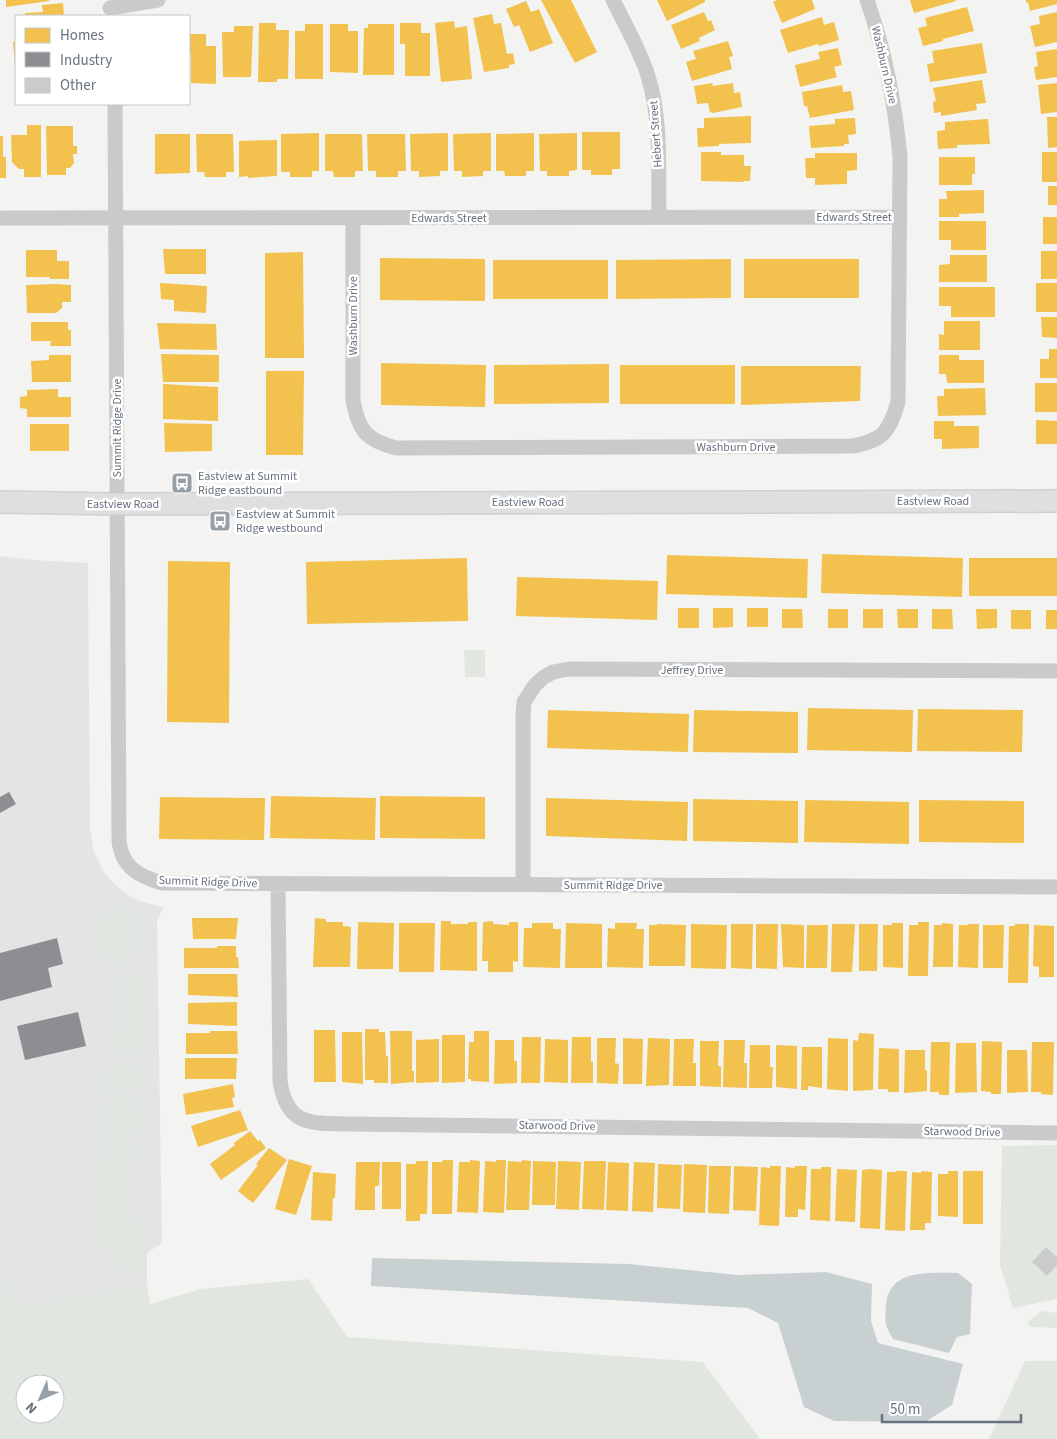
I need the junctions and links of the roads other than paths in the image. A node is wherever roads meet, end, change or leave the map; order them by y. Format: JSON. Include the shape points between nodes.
{"nodes":[{"id":1,"x":158,"y":0,"type":"edge"},
{"id":2,"x":613,"y":0,"type":"edge"},
{"id":3,"x":867,"y":0,"type":"edge"},
{"id":4,"x":110,"y":8,"type":"edge"},
{"id":5,"x":116,"y":105,"type":"edge"},
{"id":6,"x":659,"y":217,"type":"junction"},
{"id":7,"x":899,"y":217,"type":"junction"},
{"id":8,"x":0,"y":218,"type":"edge"},
{"id":9,"x":117,"y":219,"type":"junction"},
{"id":10,"x":353,"y":219,"type":"junction"},
{"id":11,"x":1057,"y":501,"type":"edge"},
{"id":12,"x":0,"y":502,"type":"edge"},
{"id":13,"x":117,"y":504,"type":"junction"},
{"id":14,"x":1057,"y":671,"type":"edge"},
{"id":15,"x":278,"y":884,"type":"junction"},
{"id":16,"x":523,"y":885,"type":"junction"},
{"id":17,"x":1057,"y":886,"type":"edge"},
{"id":18,"x":1057,"y":1132,"type":"edge"}],
"edges":[{"from":1,"to":4,"type":"street"},
{"from":2,"to":6,"type":"street","name":"Hebert Street","via":[[640,54],[653,96],[658,141]]},
{"from":3,"to":7,"type":"street","name":"Washburn Drive","via":[[882,47],[897,122]]},
{"from":5,"to":9,"type":"street","name":"Summit Ridge Drive"},
{"from":6,"to":7,"type":"street","name":"Edwards Street"},
{"from":6,"to":10,"type":"street","name":"Edwards Street"},
{"from":7,"to":10,"type":"street","name":"Washburn Drive","via":[[898,402],[892,423],[881,436],[869,443],[852,446],[396,448],[378,443],[364,433],[353,401]]},
{"from":8,"to":9,"type":"street","name":"Edwards Street"},
{"from":9,"to":10,"type":"street","name":"Edwards Street"},
{"from":9,"to":13,"type":"street","name":"Summit Ridge Drive"},
{"from":11,"to":13,"type":"street","name":"Eastview Road"},
{"from":12,"to":13,"type":"street","name":"Eastview Road"},
{"from":13,"to":15,"type":"street","name":"Summit Ridge Drive","via":[[120,853],[126,863],[148,879],[162,883]]},
{"from":14,"to":16,"type":"street","name":"Jeffrey Drive","via":[[569,669],[553,672],[535,685],[524,702]]},
{"from":15,"to":16,"type":"street","name":"Summit Ridge Drive"},
{"from":15,"to":18,"type":"street","name":"Starwood Drive","via":[[280,1081],[282,1098],[290,1111],[302,1120],[340,1124]]},
{"from":16,"to":17,"type":"street","name":"Summit Ridge Drive"}]}
